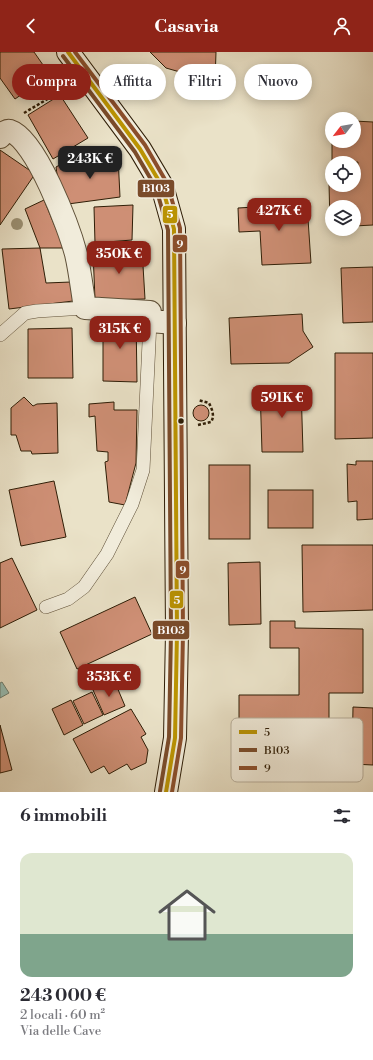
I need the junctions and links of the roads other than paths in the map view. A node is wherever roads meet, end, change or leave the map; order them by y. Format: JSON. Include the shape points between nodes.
{"nodes":[{"id":1,"x":68,"y":52,"type":"edge"},
{"id":2,"x":0,"y":137,"type":"edge"},
{"id":3,"x":85,"y":308,"type":"junction"},
{"id":4,"x":150,"y":321,"type":"junction"},
{"id":5,"x":175,"y":323,"type":"junction"},
{"id":6,"x":0,"y":335,"type":"edge"},
{"id":7,"x":46,"y":607,"type":"dead end"},
{"id":8,"x":166,"y":792,"type":"edge"}],
"edges":[{"from":1,"to":5,"type":"main road","via":[[140,149],[162,186],[174,229]]},
{"from":2,"to":3,"type":"main road","via":[[9,131],[18,136],[37,160],[60,206],[76,254]]},
{"from":3,"to":4,"type":"main road","via":[[150,312]]},
{"from":3,"to":6,"type":"lane","via":[[25,313]]},
{"from":4,"to":5,"type":"main road"},
{"from":4,"to":7,"type":"lane","via":[[143,470],[132,504],[107,554],[84,587],[68,599]]},
{"from":5,"to":8,"type":"main road","via":[[175,738]]}]}
